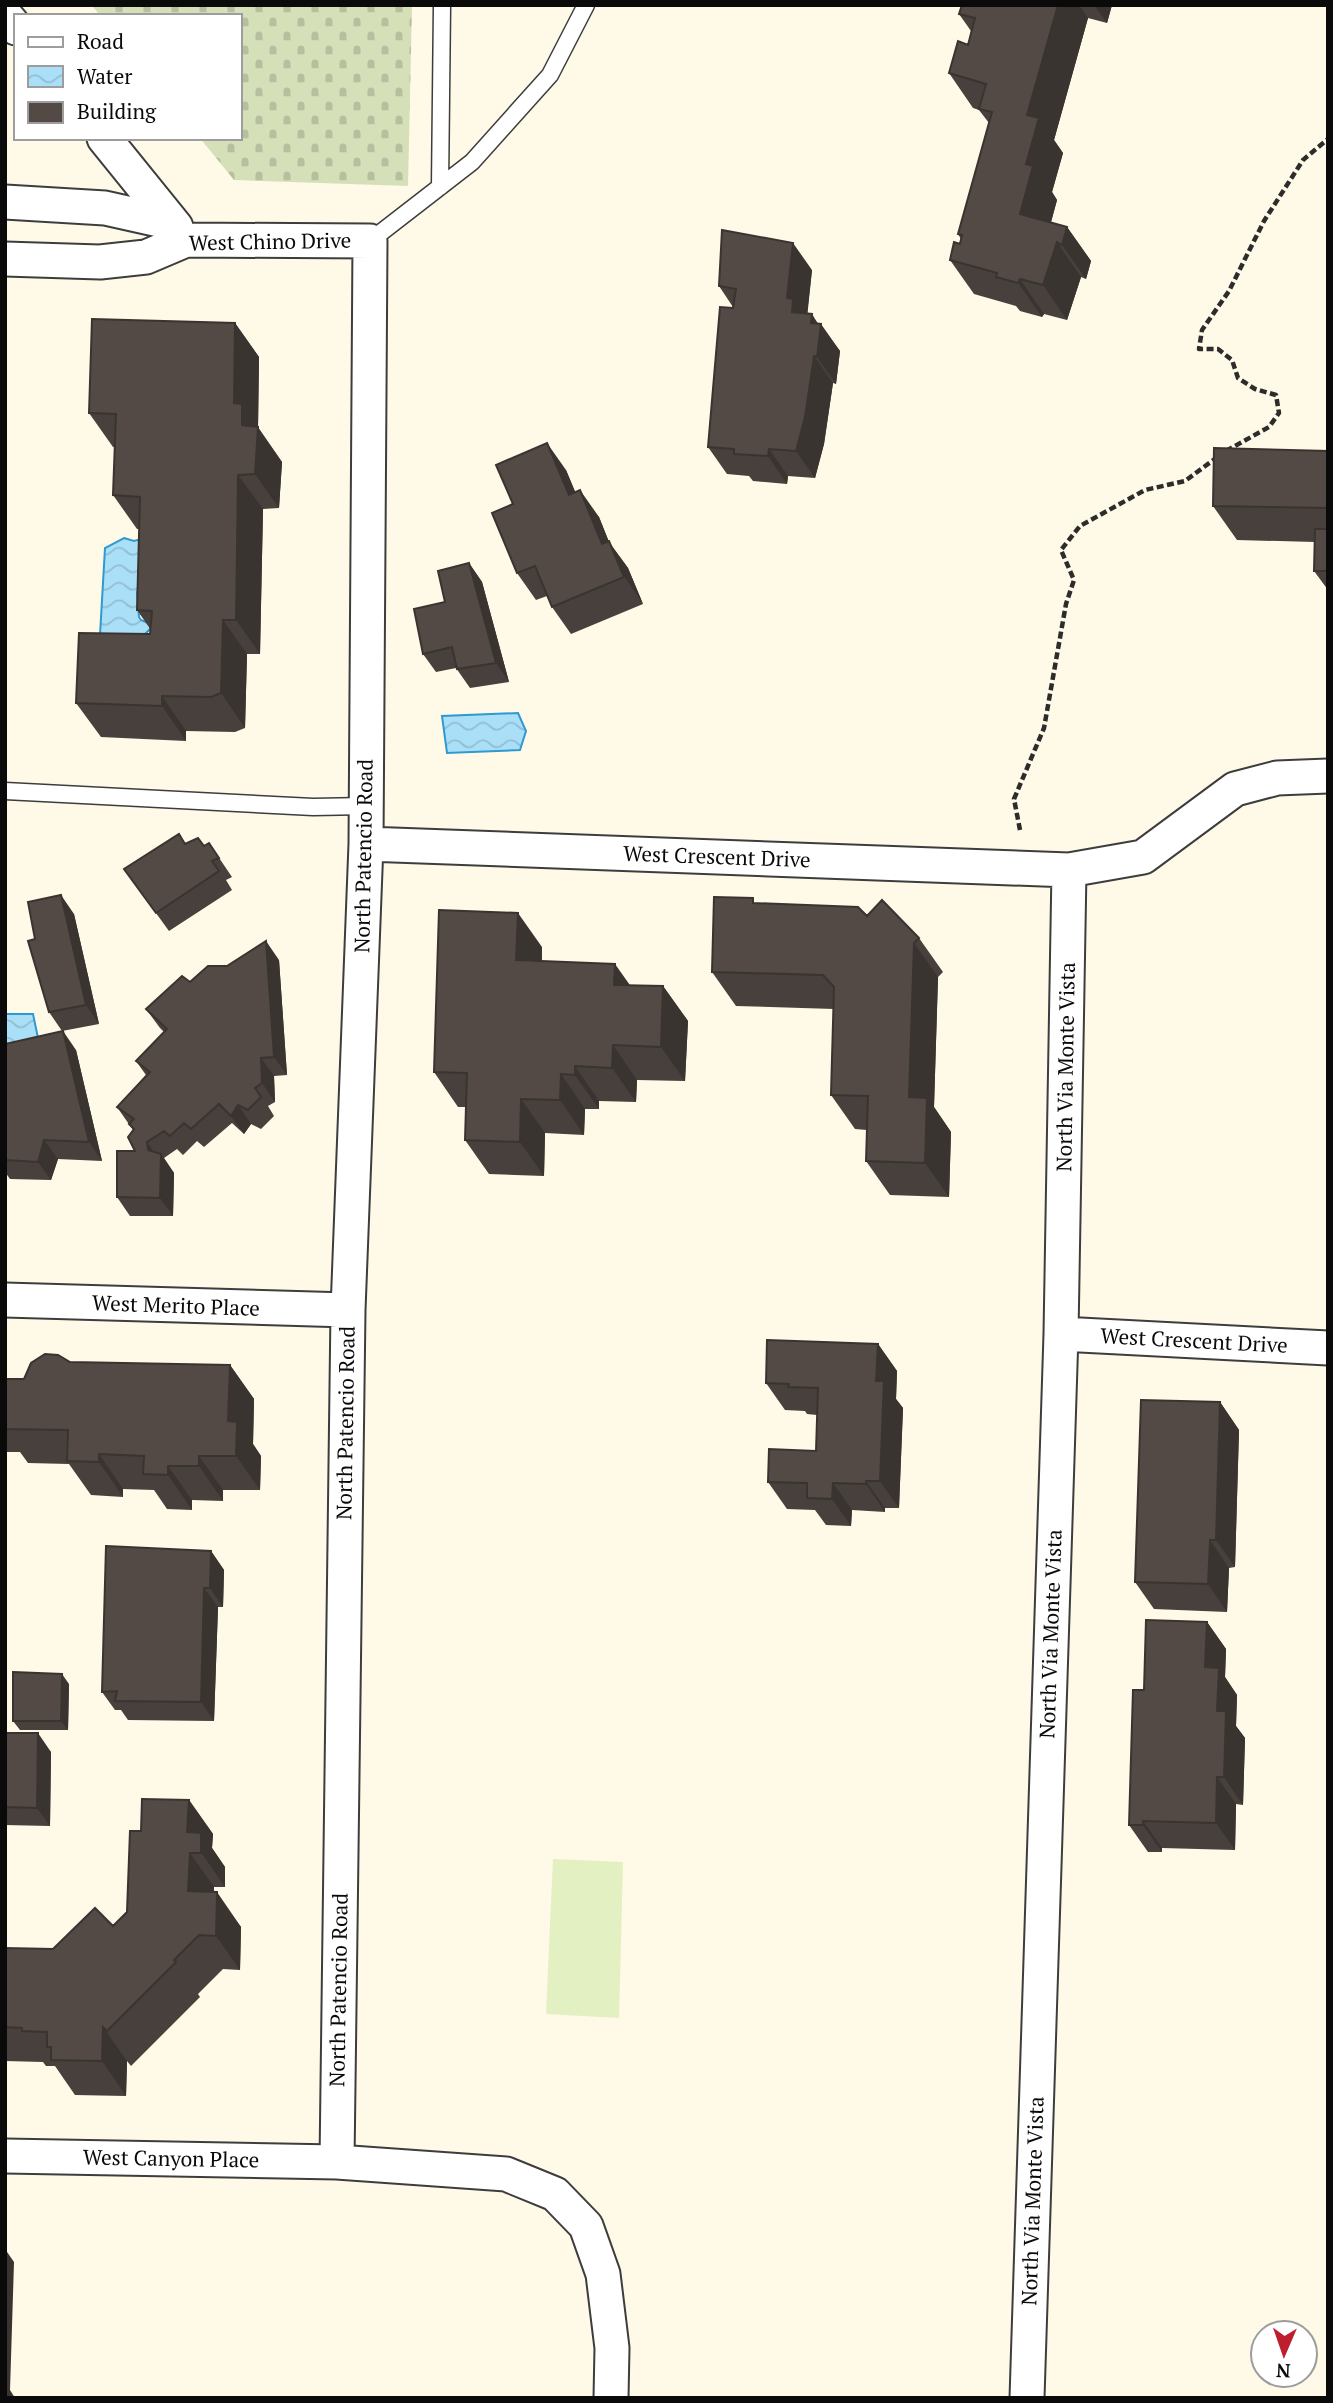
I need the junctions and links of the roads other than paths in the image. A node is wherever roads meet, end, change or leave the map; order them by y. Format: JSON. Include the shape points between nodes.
{"nodes":[{"id":1,"x":442,"y":5,"type":"edge"},
{"id":2,"x":586,"y":5,"type":"edge"},
{"id":3,"x":106,"y":140,"type":"edge"},
{"id":4,"x":440,"y":187,"type":"junction"},
{"id":5,"x":5,"y":202,"type":"edge"},
{"id":6,"x":179,"y":232,"type":"junction"},
{"id":7,"x":370,"y":241,"type":"junction"},
{"id":8,"x":5,"y":259,"type":"edge"},
{"id":9,"x":1328,"y":776,"type":"edge"},
{"id":10,"x":5,"y":791,"type":"edge"},
{"id":11,"x":366,"y":806,"type":"junction"},
{"id":12,"x":366,"y":845,"type":"junction"},
{"id":13,"x":1069,"y":870,"type":"junction"},
{"id":14,"x":5,"y":1300,"type":"edge"},
{"id":15,"x":348,"y":1310,"type":"junction"},
{"id":16,"x":1061,"y":1334,"type":"junction"},
{"id":17,"x":1328,"y":1348,"type":"edge"},
{"id":18,"x":5,"y":2156,"type":"edge"},
{"id":19,"x":337,"y":2162,"type":"junction"},
{"id":20,"x":611,"y":2398,"type":"edge"},
{"id":21,"x":1027,"y":2398,"type":"edge"}],
"edges":[{"from":1,"to":4,"type":"lane"},
{"from":2,"to":4,"type":"lane","via":[[550,75],[472,162]]},
{"from":3,"to":6,"type":"street"},
{"from":4,"to":7,"type":"lane"},
{"from":5,"to":6,"type":"street","name":"West Chino Drive","via":[[104,208]]},
{"from":6,"to":7,"type":"street","name":"West Chino Drive"},
{"from":6,"to":8,"type":"street","name":"West Chino Drive","via":[[146,257],[111,261]]},
{"from":7,"to":11,"type":"street","name":"North Patencio Road"},
{"from":9,"to":13,"type":"street","name":"West Crescent Drive","via":[[1277,778],[1235,789],[1143,857]]},
{"from":10,"to":11,"type":"lane"},
{"from":11,"to":12,"type":"street","name":"North Patencio Road"},
{"from":12,"to":13,"type":"street","name":"West Crescent Drive"},
{"from":12,"to":15,"type":"street","name":"North Patencio Road"},
{"from":13,"to":16,"type":"street","name":"North Via Monte Vista"},
{"from":14,"to":15,"type":"street","name":"West Merito Place"},
{"from":15,"to":19,"type":"street","name":"North Patencio Road"},
{"from":16,"to":17,"type":"street","name":"West Crescent Drive"},
{"from":16,"to":21,"type":"street","name":"North Via Monte Vista"},
{"from":18,"to":19,"type":"street","name":"West Canyon Place"},
{"from":19,"to":20,"type":"street","via":[[506,2174],[555,2194],[586,2226],[603,2274],[612,2348]]}]}
